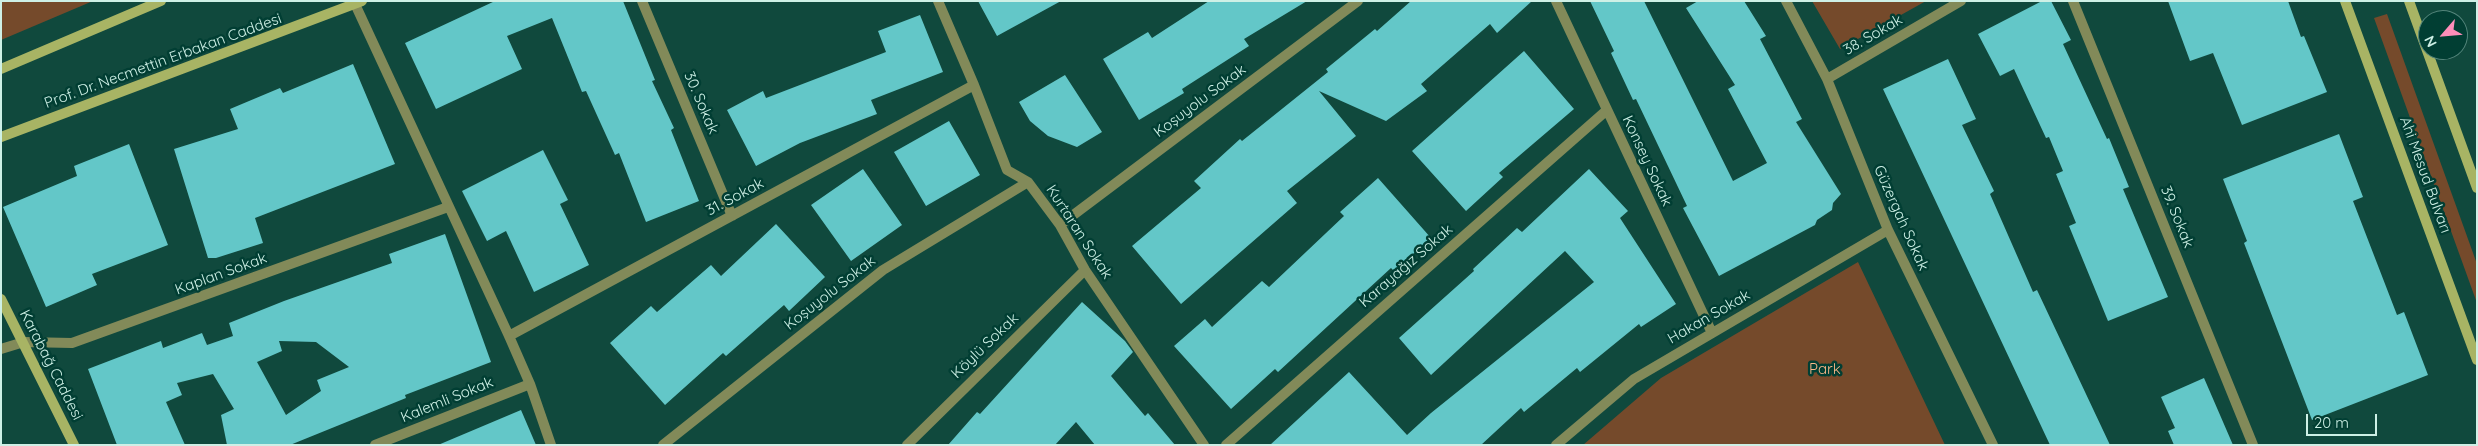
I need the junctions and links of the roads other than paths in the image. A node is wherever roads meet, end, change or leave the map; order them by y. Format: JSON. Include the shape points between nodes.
{"nodes":[{"id":1,"x":161,"y":1,"type":"edge"},
{"id":2,"x":642,"y":1,"type":"edge"},
{"id":3,"x":938,"y":1,"type":"edge"},
{"id":4,"x":1358,"y":1,"type":"edge"},
{"id":5,"x":1556,"y":1,"type":"edge"},
{"id":6,"x":1786,"y":1,"type":"edge"},
{"id":7,"x":1961,"y":1,"type":"edge"},
{"id":8,"x":2073,"y":1,"type":"edge"},
{"id":9,"x":2409,"y":1,"type":"edge"},
{"id":10,"x":2347,"y":2,"type":"edge"},
{"id":11,"x":359,"y":3,"type":"edge"},
{"id":12,"x":1,"y":68,"type":"edge"},
{"id":13,"x":1827,"y":79,"type":"junction"},
{"id":14,"x":974,"y":85,"type":"junction"},
{"id":15,"x":1607,"y":110,"type":"junction"},
{"id":16,"x":1,"y":137,"type":"edge"},
{"id":17,"x":1028,"y":182,"type":"junction"},
{"id":18,"x":2477,"y":188,"type":"edge"},
{"id":19,"x":448,"y":207,"type":"junction"},
{"id":20,"x":732,"y":216,"type":"junction"},
{"id":21,"x":1060,"y":225,"type":"junction"},
{"id":22,"x":1888,"y":230,"type":"junction"},
{"id":23,"x":1085,"y":270,"type":"junction"},
{"id":24,"x":1,"y":299,"type":"edge"},
{"id":25,"x":1712,"y":333,"type":"junction"},
{"id":26,"x":509,"y":336,"type":"junction"},
{"id":27,"x":24,"y":342,"type":"junction"},
{"id":28,"x":1,"y":349,"type":"edge"},
{"id":29,"x":2477,"y":360,"type":"edge"},
{"id":30,"x":530,"y":384,"type":"junction"},
{"id":31,"x":74,"y":445,"type":"edge"},
{"id":32,"x":375,"y":445,"type":"edge"},
{"id":33,"x":551,"y":445,"type":"edge"},
{"id":34,"x":663,"y":445,"type":"edge"},
{"id":35,"x":906,"y":445,"type":"edge"},
{"id":36,"x":1204,"y":445,"type":"edge"},
{"id":37,"x":1226,"y":445,"type":"edge"},
{"id":38,"x":1556,"y":445,"type":"edge"},
{"id":39,"x":1993,"y":445,"type":"edge"},
{"id":40,"x":2253,"y":445,"type":"edge"}],
"edges":[{"from":1,"to":12,"type":"main road"},
{"from":2,"to":20,"type":"street","name":"30. Sokak"},
{"from":3,"to":14,"type":"street","name":"Kurtaran Sokak"},
{"from":4,"to":21,"type":"street","name":"Koşuyolu Sokak"},
{"from":5,"to":15,"type":"street","name":"Konsey Sokak"},
{"from":6,"to":13,"type":"street","name":"Güzergah Sokak"},
{"from":7,"to":13,"type":"street","name":"38. Sokak"},
{"from":8,"to":40,"type":"street","name":"39. Sokak"},
{"from":9,"to":18,"type":"main road"},
{"from":10,"to":29,"type":"main road","name":"Ahi Mesud Bulvarı"},
{"from":11,"to":16,"type":"main road","name":"Prof. Dr. Necmettin Erbakan Caddesi"},
{"from":11,"to":19,"type":"street"},
{"from":13,"to":22,"type":"street","name":"Güzergah Sokak"},
{"from":14,"to":17,"type":"street","name":"Kurtaran Sokak","via":[[1007,170]]},
{"from":14,"to":20,"type":"street","name":"31. Sokak"},
{"from":15,"to":25,"type":"street","name":"Konsey Sokak"},
{"from":15,"to":37,"type":"street","name":"Karayağız Sokak"},
{"from":17,"to":21,"type":"street","name":"Kurtaran Sokak"},
{"from":17,"to":34,"type":"street","name":"Koşuyolu Sokak","via":[[883,270]]},
{"from":19,"to":26,"type":"street"},
{"from":19,"to":27,"type":"street","name":"Kaplan Sokak","via":[[72,344]]},
{"from":20,"to":26,"type":"street","name":"31. Sokak"},
{"from":21,"to":23,"type":"street","name":"Kurtaran Sokak"},
{"from":22,"to":25,"type":"street","name":"Hakan Sokak"},
{"from":22,"to":39,"type":"street","name":"Güzergah Sokak"},
{"from":23,"to":35,"type":"street","name":"Köylü Sokak"},
{"from":23,"to":36,"type":"street","name":"Kurtaran Sokak"},
{"from":24,"to":27,"type":"main road","name":"Karabağ Caddesi"},
{"from":25,"to":38,"type":"street","name":"Hakan Sokak","via":[[1634,379]]},
{"from":26,"to":30,"type":"street"},
{"from":27,"to":28,"type":"street","name":"Kaplan Sokak"},
{"from":27,"to":31,"type":"main road","name":"Karabağ Caddesi"},
{"from":30,"to":32,"type":"street","name":"Kalemli Sokak"},
{"from":30,"to":33,"type":"street"}]}
